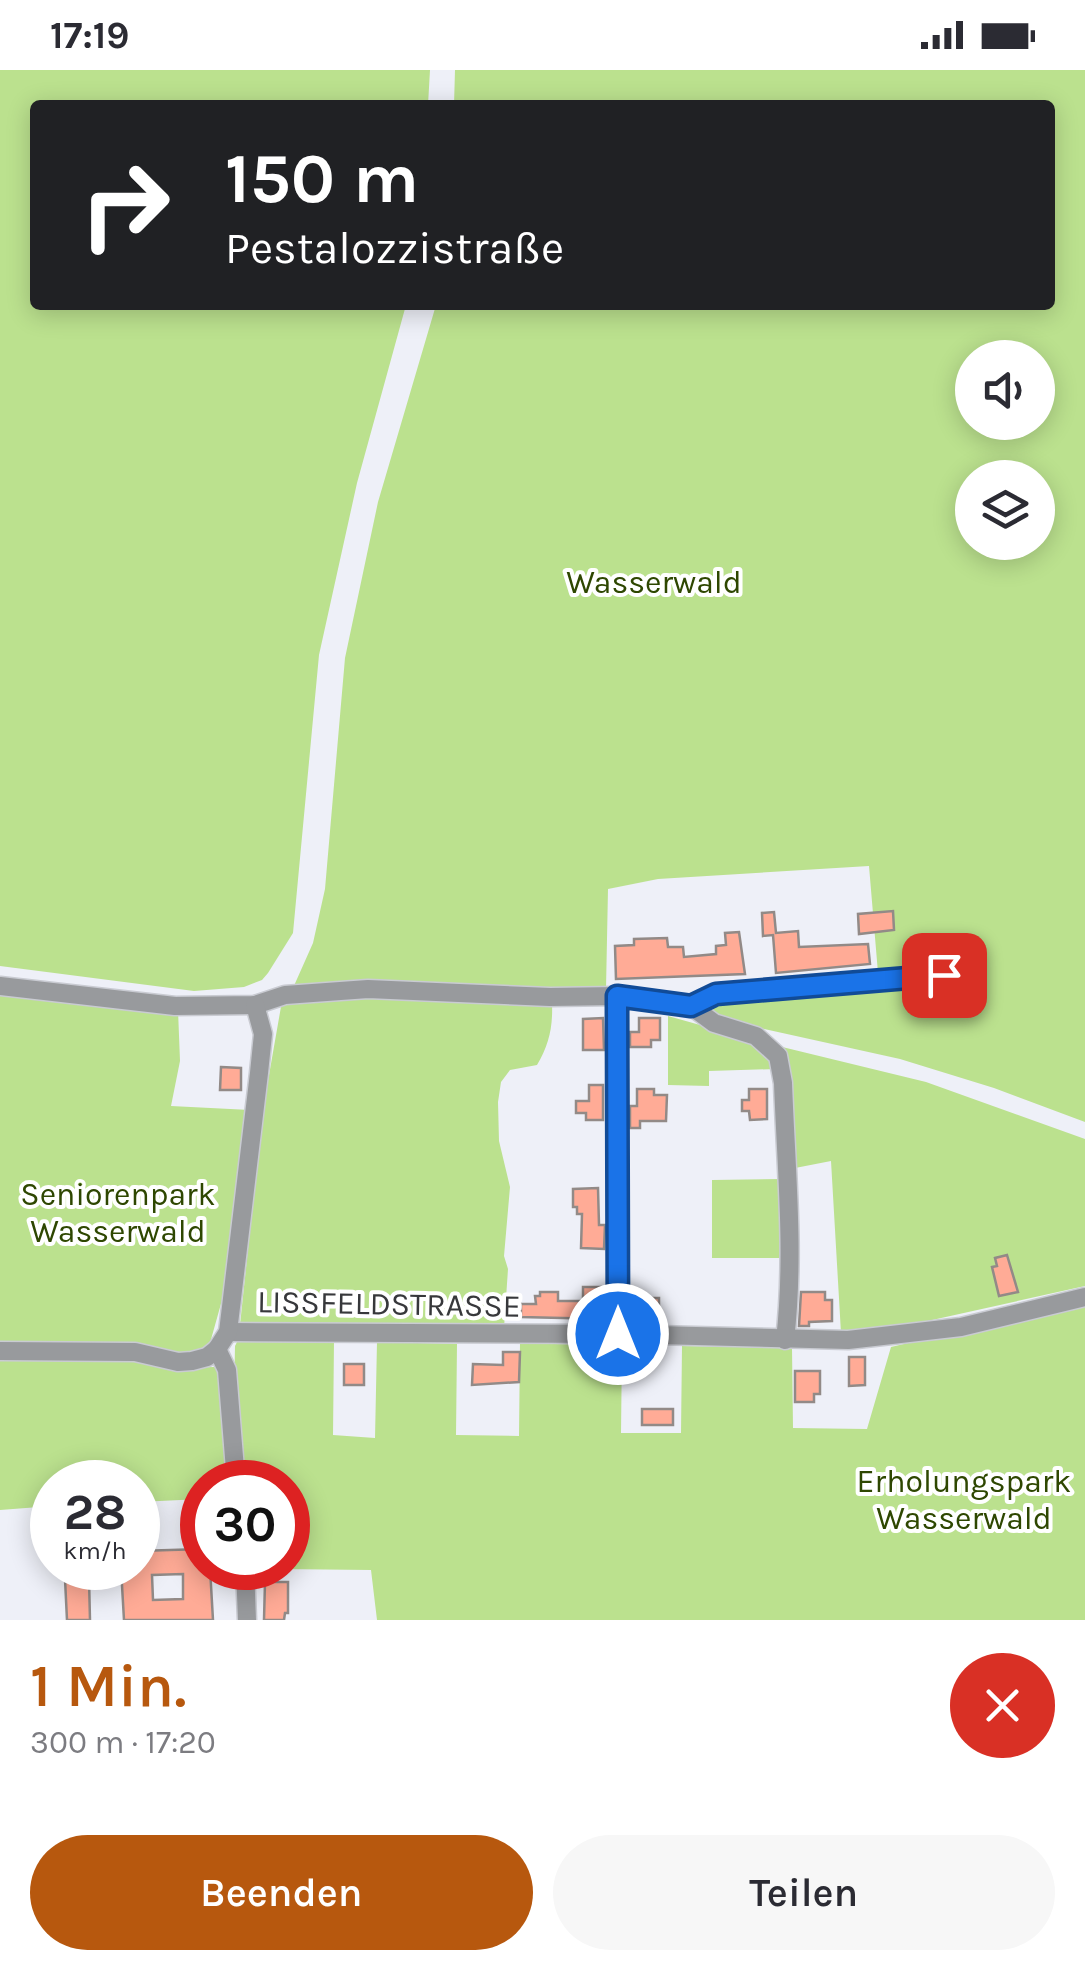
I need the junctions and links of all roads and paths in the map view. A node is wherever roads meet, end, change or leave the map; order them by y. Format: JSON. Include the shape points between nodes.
{"nodes":[{"id":1,"x":944,"y":975,"type":"dead end"},
{"id":2,"x":0,"y":986,"type":"edge"},
{"id":3,"x":617,"y":996,"type":"junction"},
{"id":4,"x":255,"y":1005,"type":"junction"},
{"id":5,"x":691,"y":1006,"type":"junction"},
{"id":6,"x":1085,"y":1298,"type":"edge"},
{"id":7,"x":228,"y":1332,"type":"junction"},
{"id":8,"x":618,"y":1334,"type":"junction"},
{"id":9,"x":784,"y":1340,"type":"junction"},
{"id":10,"x":0,"y":1350,"type":"edge"},
{"id":11,"x":217,"y":1350,"type":"junction"},
{"id":12,"x":234,"y":1460,"type":"edge"},
{"id":13,"x":245,"y":1590,"type":"edge"},
{"id":14,"x":246,"y":1620,"type":"edge"}],
"edges":[{"from":1,"to":5,"type":"street","via":[[716,994]]},
{"from":2,"to":4,"type":"street","via":[[139,1004]]},
{"from":3,"to":4,"type":"street","via":[[368,989]]},
{"from":3,"to":5,"type":"street"},
{"from":3,"to":8,"type":"street"},
{"from":4,"to":7,"type":"street","via":[[261,1054]]},
{"from":5,"to":9,"type":"street","via":[[714,1024],[756,1036],[778,1056],[789,1252]]},
{"from":6,"to":9,"type":"street","name":"LISSFELDSTRASSE","via":[[961,1327]]},
{"from":7,"to":8,"type":"street","name":"LISSFELDSTRASSE"},
{"from":7,"to":11,"type":"street"},
{"from":8,"to":9,"type":"street","name":"LISSFELDSTRASSE"},
{"from":10,"to":11,"type":"street","via":[[136,1352],[178,1362]]},
{"from":11,"to":12,"type":"street","via":[[227,1370]]},
{"from":13,"to":14,"type":"street"}]}
